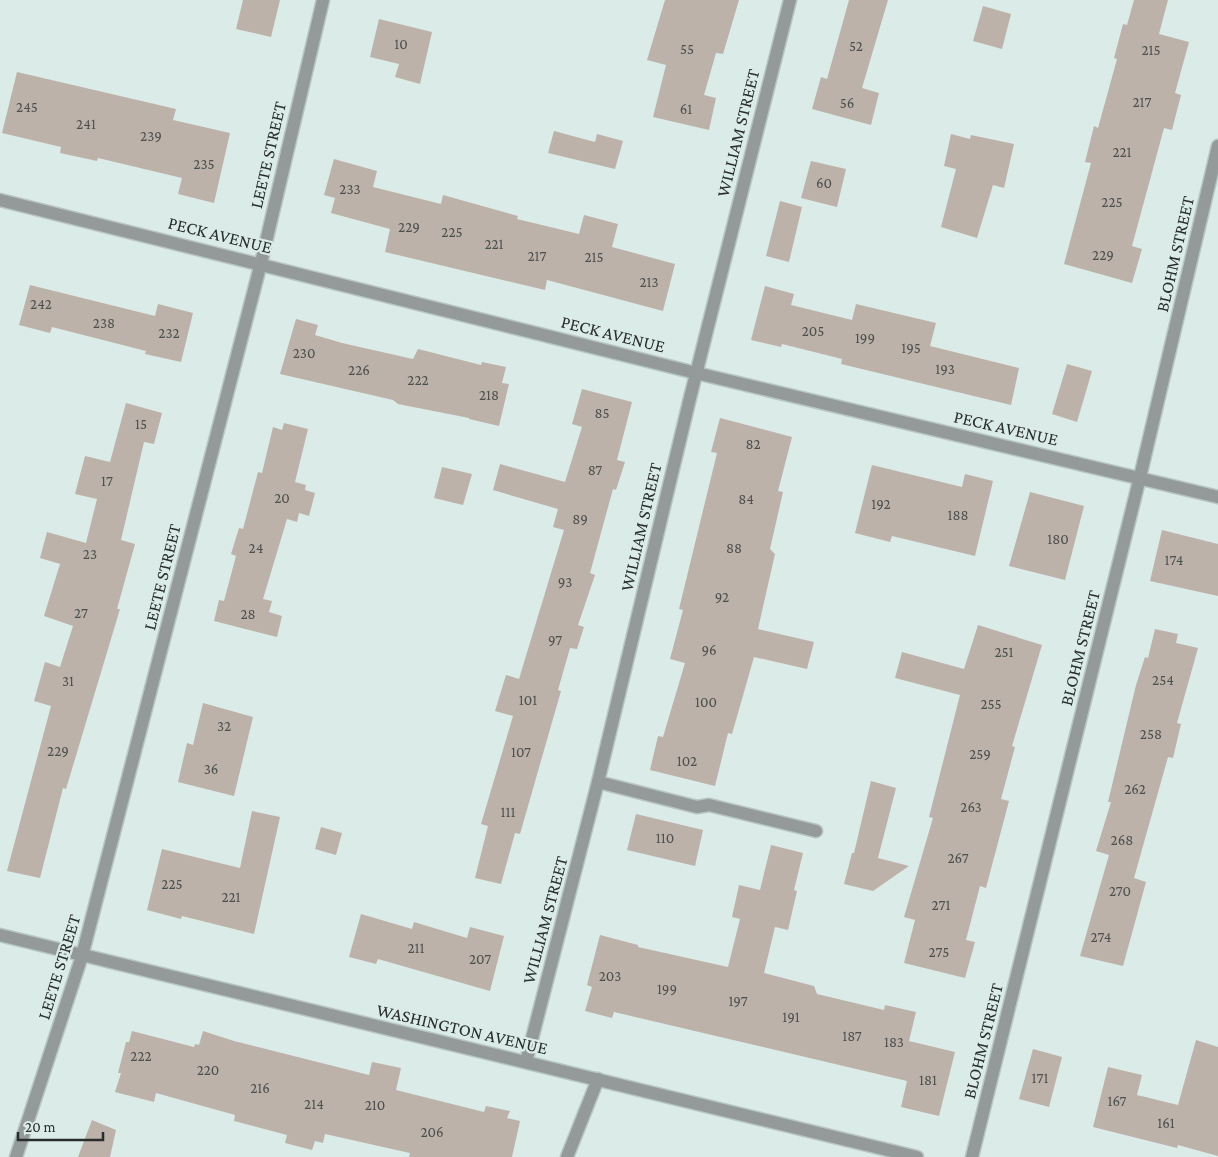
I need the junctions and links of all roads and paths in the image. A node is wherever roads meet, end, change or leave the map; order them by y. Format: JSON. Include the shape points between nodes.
{"nodes":[{"id":1,"x":323,"y":0,"type":"edge"},
{"id":2,"x":790,"y":0,"type":"edge"},
{"id":3,"x":1218,"y":146,"type":"edge"},
{"id":4,"x":1216,"y":166,"type":"edge"},
{"id":5,"x":0,"y":200,"type":"edge"},
{"id":6,"x":261,"y":263,"type":"junction"},
{"id":7,"x":696,"y":373,"type":"junction"},
{"id":8,"x":1140,"y":477,"type":"junction"},
{"id":9,"x":1218,"y":497,"type":"edge"},
{"id":10,"x":598,"y":782,"type":"junction"},
{"id":11,"x":816,"y":831,"type":"dead end"},
{"id":12,"x":0,"y":935,"type":"edge"},
{"id":13,"x":82,"y":956,"type":"junction"},
{"id":14,"x":526,"y":1062,"type":"junction"},
{"id":15,"x":598,"y":1079,"type":"junction"},
{"id":16,"x":16,"y":1157,"type":"edge"},
{"id":17,"x":567,"y":1157,"type":"edge"},
{"id":18,"x":917,"y":1157,"type":"edge"},
{"id":19,"x":972,"y":1157,"type":"edge"}],
"edges":[{"from":1,"to":6,"type":"street","name":"LEETE STREET"},
{"from":2,"to":7,"type":"street","name":"WILLIAM STREET"},
{"from":3,"to":4,"type":"street","name":"BLOHM STREET"},
{"from":4,"to":8,"type":"street","name":"BLOHM STREET"},
{"from":5,"to":6,"type":"street","name":"PECK AVENUE"},
{"from":6,"to":7,"type":"street","name":"PECK AVENUE"},
{"from":6,"to":13,"type":"street","name":"LEETE STREET"},
{"from":7,"to":8,"type":"street","name":"PECK AVENUE"},
{"from":7,"to":10,"type":"street","name":"WILLIAM STREET"},
{"from":8,"to":9,"type":"street","name":"PECK AVENUE"},
{"from":8,"to":19,"type":"street","name":"BLOHM STREET"},
{"from":10,"to":11,"type":"street","via":[[696,807],[709,805]]},
{"from":10,"to":14,"type":"street","name":"WILLIAM STREET"},
{"from":12,"to":13,"type":"street","name":"WASHINGTON AVENUE"},
{"from":13,"to":14,"type":"street","name":"WASHINGTON AVENUE"},
{"from":13,"to":16,"type":"street","name":"LEETE STREET"},
{"from":14,"to":15,"type":"street","name":"WASHINGTON AVENUE"},
{"from":15,"to":17,"type":"street"},
{"from":15,"to":18,"type":"street","name":"WASHINGTON AVENUE"}]}
